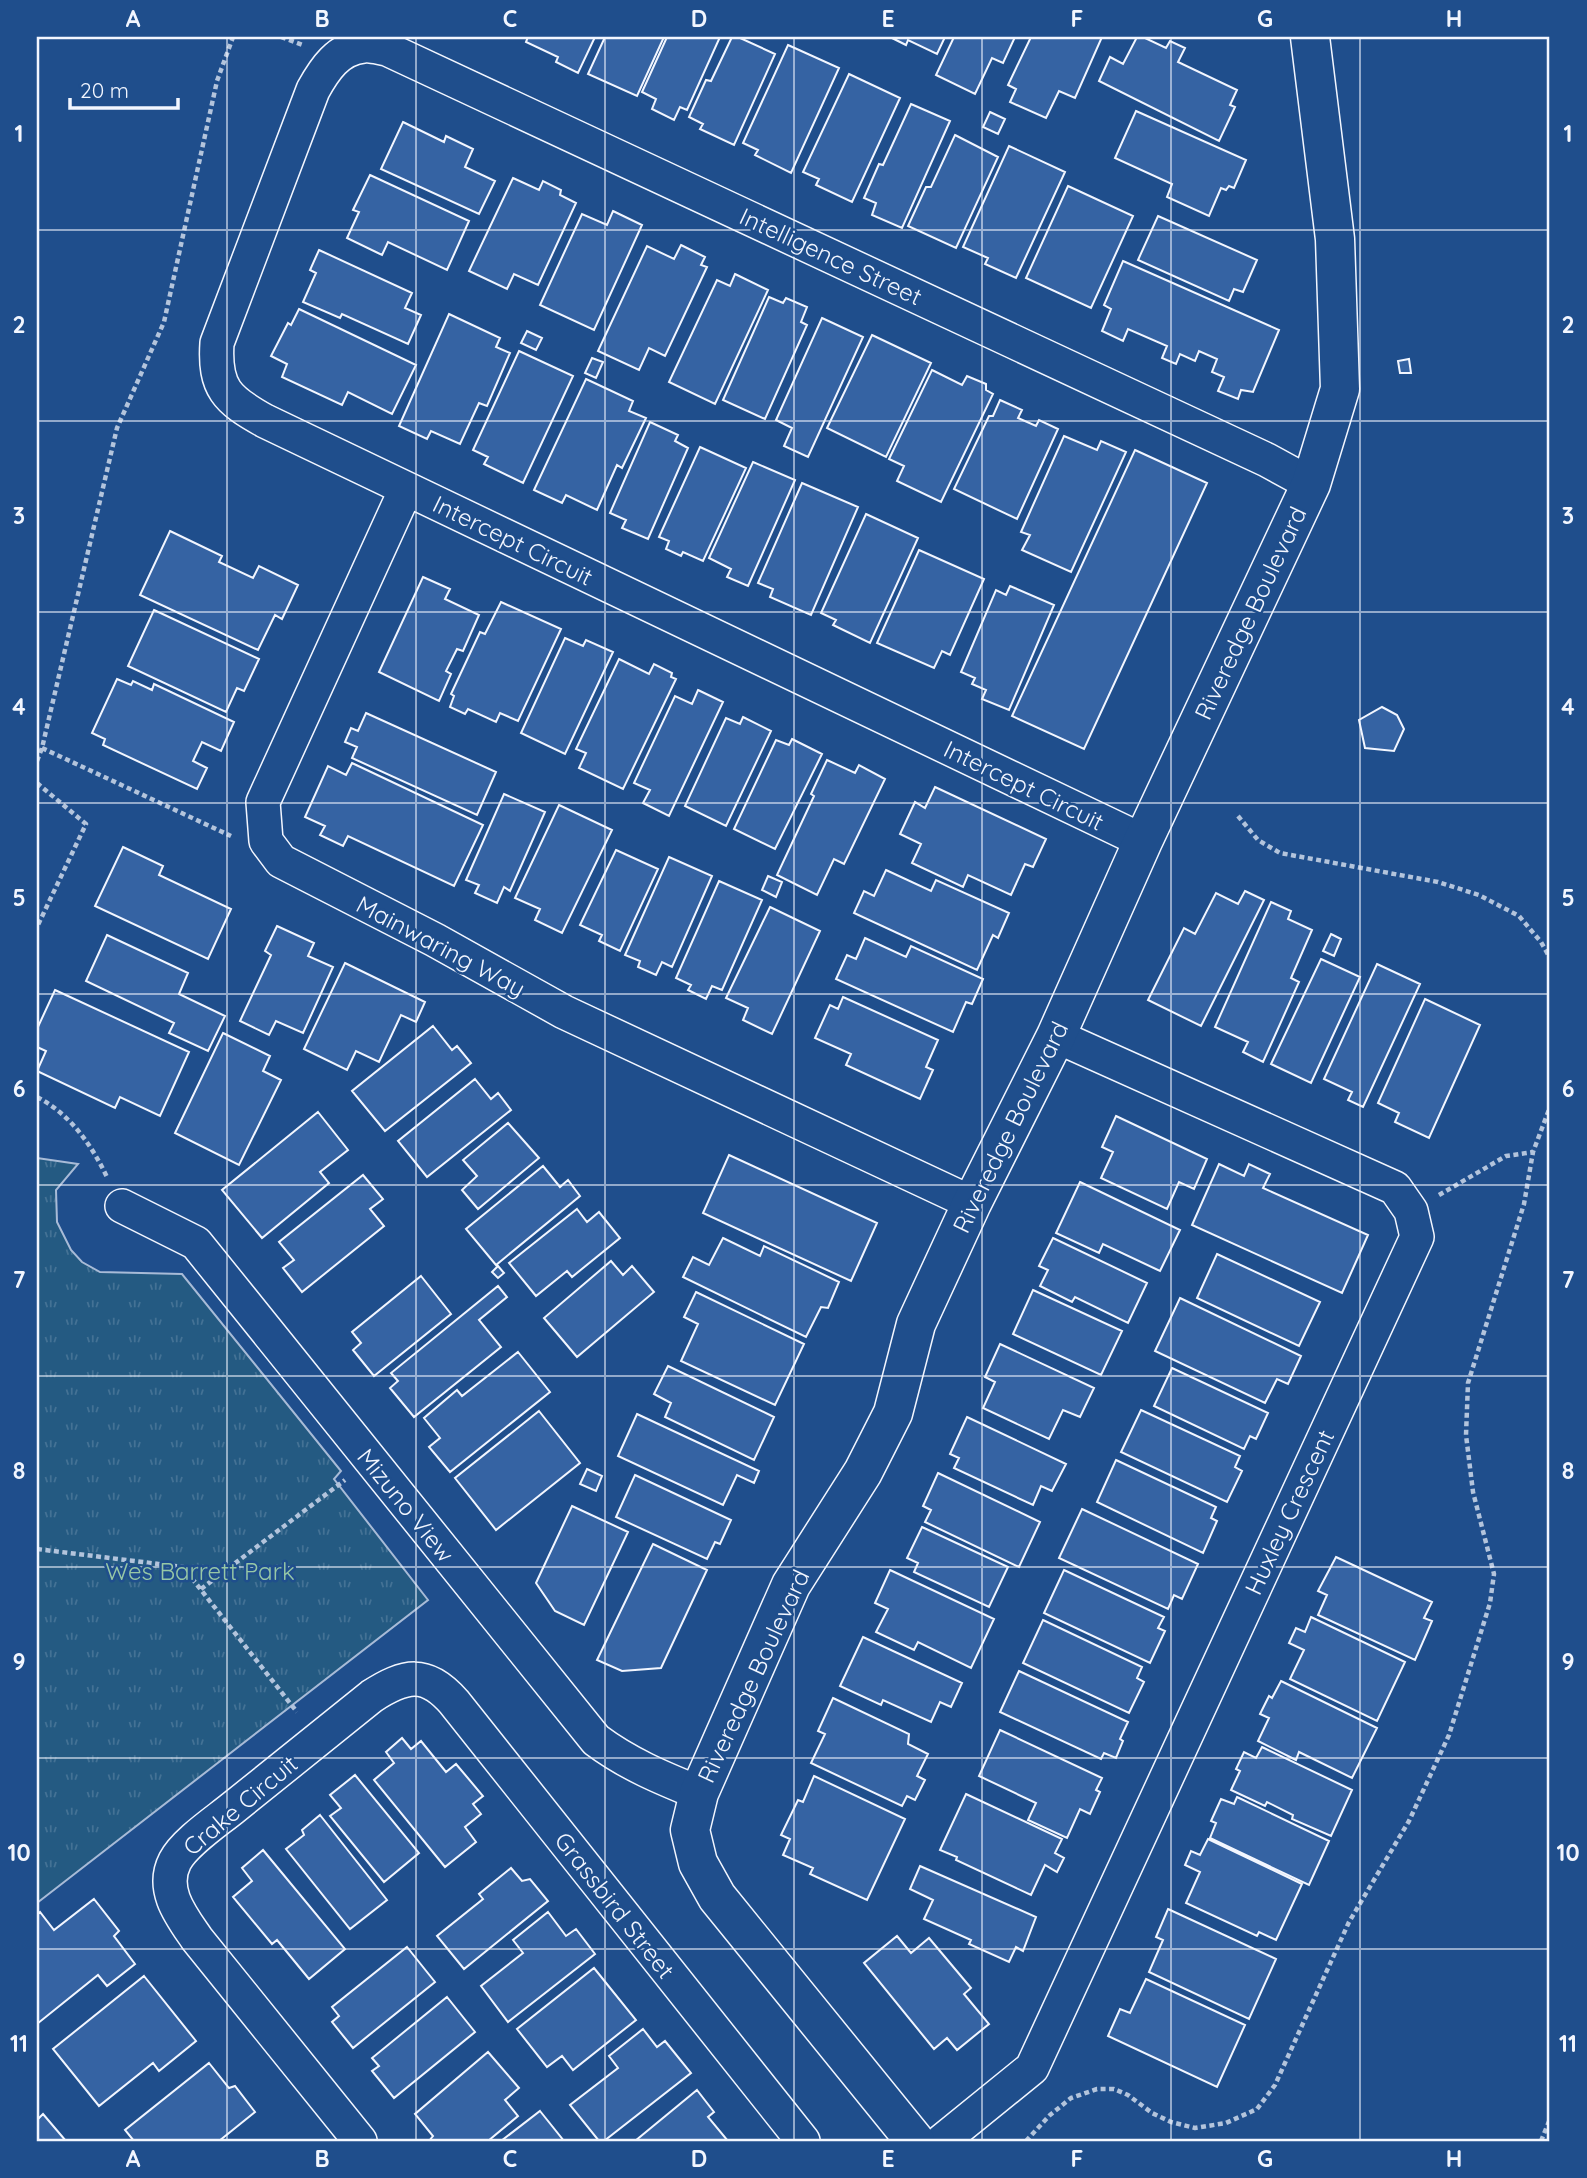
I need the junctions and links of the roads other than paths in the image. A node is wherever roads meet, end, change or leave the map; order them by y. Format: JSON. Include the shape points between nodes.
{"nodes":[{"id":1,"x":1310,"y":37,"type":"edge"},
{"id":2,"x":346,"y":51,"type":"joint"},
{"id":3,"x":1311,"y":484,"type":"junction"},
{"id":4,"x":406,"y":489,"type":"junction"},
{"id":5,"x":1143,"y":841,"type":"junction"},
{"id":6,"x":1056,"y":1035,"type":"junction"},
{"id":7,"x":972,"y":1203,"type":"junction"},
{"id":8,"x":122,"y":1206,"type":"road end"},
{"id":9,"x":419,"y":1678,"type":"joint"},
{"id":10,"x":699,"y":1793,"type":"junction"},
{"id":11,"x":360,"y":2141,"type":"edge"},
{"id":12,"x":803,"y":2141,"type":"edge"},
{"id":13,"x":915,"y":2141,"type":"edge"},
{"id":14,"x":942,"y":2141,"type":"edge"}],
"edges":[{"from":1,"to":3,"type":"street","name":"Riveredge Boulevard","via":[[1335,239],[1340,388]]},
{"from":2,"to":3,"type":"street","name":"Intelligence Street","via":[[363,46],[387,49]]},
{"from":2,"to":4,"type":"street","name":"Intercept Circuit","via":[[327,65],[313,90],[217,343],[216,366],[223,388],[243,409]]},
{"from":3,"to":5,"type":"street","name":"Riveredge Boulevard"},
{"from":4,"to":5,"type":"street","name":"Intercept Circuit"},
{"from":4,"to":7,"type":"street","name":"Mainwaring Way","via":[[263,802],[266,841],[281,861],[564,1012]]},
{"from":5,"to":6,"type":"street","name":"Riveredge Boulevard"},
{"from":6,"to":7,"type":"street","name":"Riveredge Boulevard"},
{"from":6,"to":14,"type":"street","name":"Huxley Crescent","via":[[1395,1188],[1411,1211],[1417,1237],[1032,2068]]},
{"from":7,"to":10,"type":"street","name":"Riveredge Boulevard","via":[[916,1324],[893,1413],[863,1472],[791,1585]]},
{"from":8,"to":10,"type":"street","name":"Mizuno View","via":[[196,1243],[596,1740],[620,1759]]},
{"from":9,"to":11,"type":"street","name":"Crake Circuit","via":[[390,1684],[372,1696],[218,1820],[181,1854],[171,1879],[179,1913],[197,1939]]},
{"from":9,"to":12,"type":"street","name":"Grassbird Street","via":[[444,1690],[454,1702]]},
{"from":10,"to":13,"type":"street","name":"Riveredge Boulevard","via":[[691,1830],[698,1863],[717,1897]]}]}
